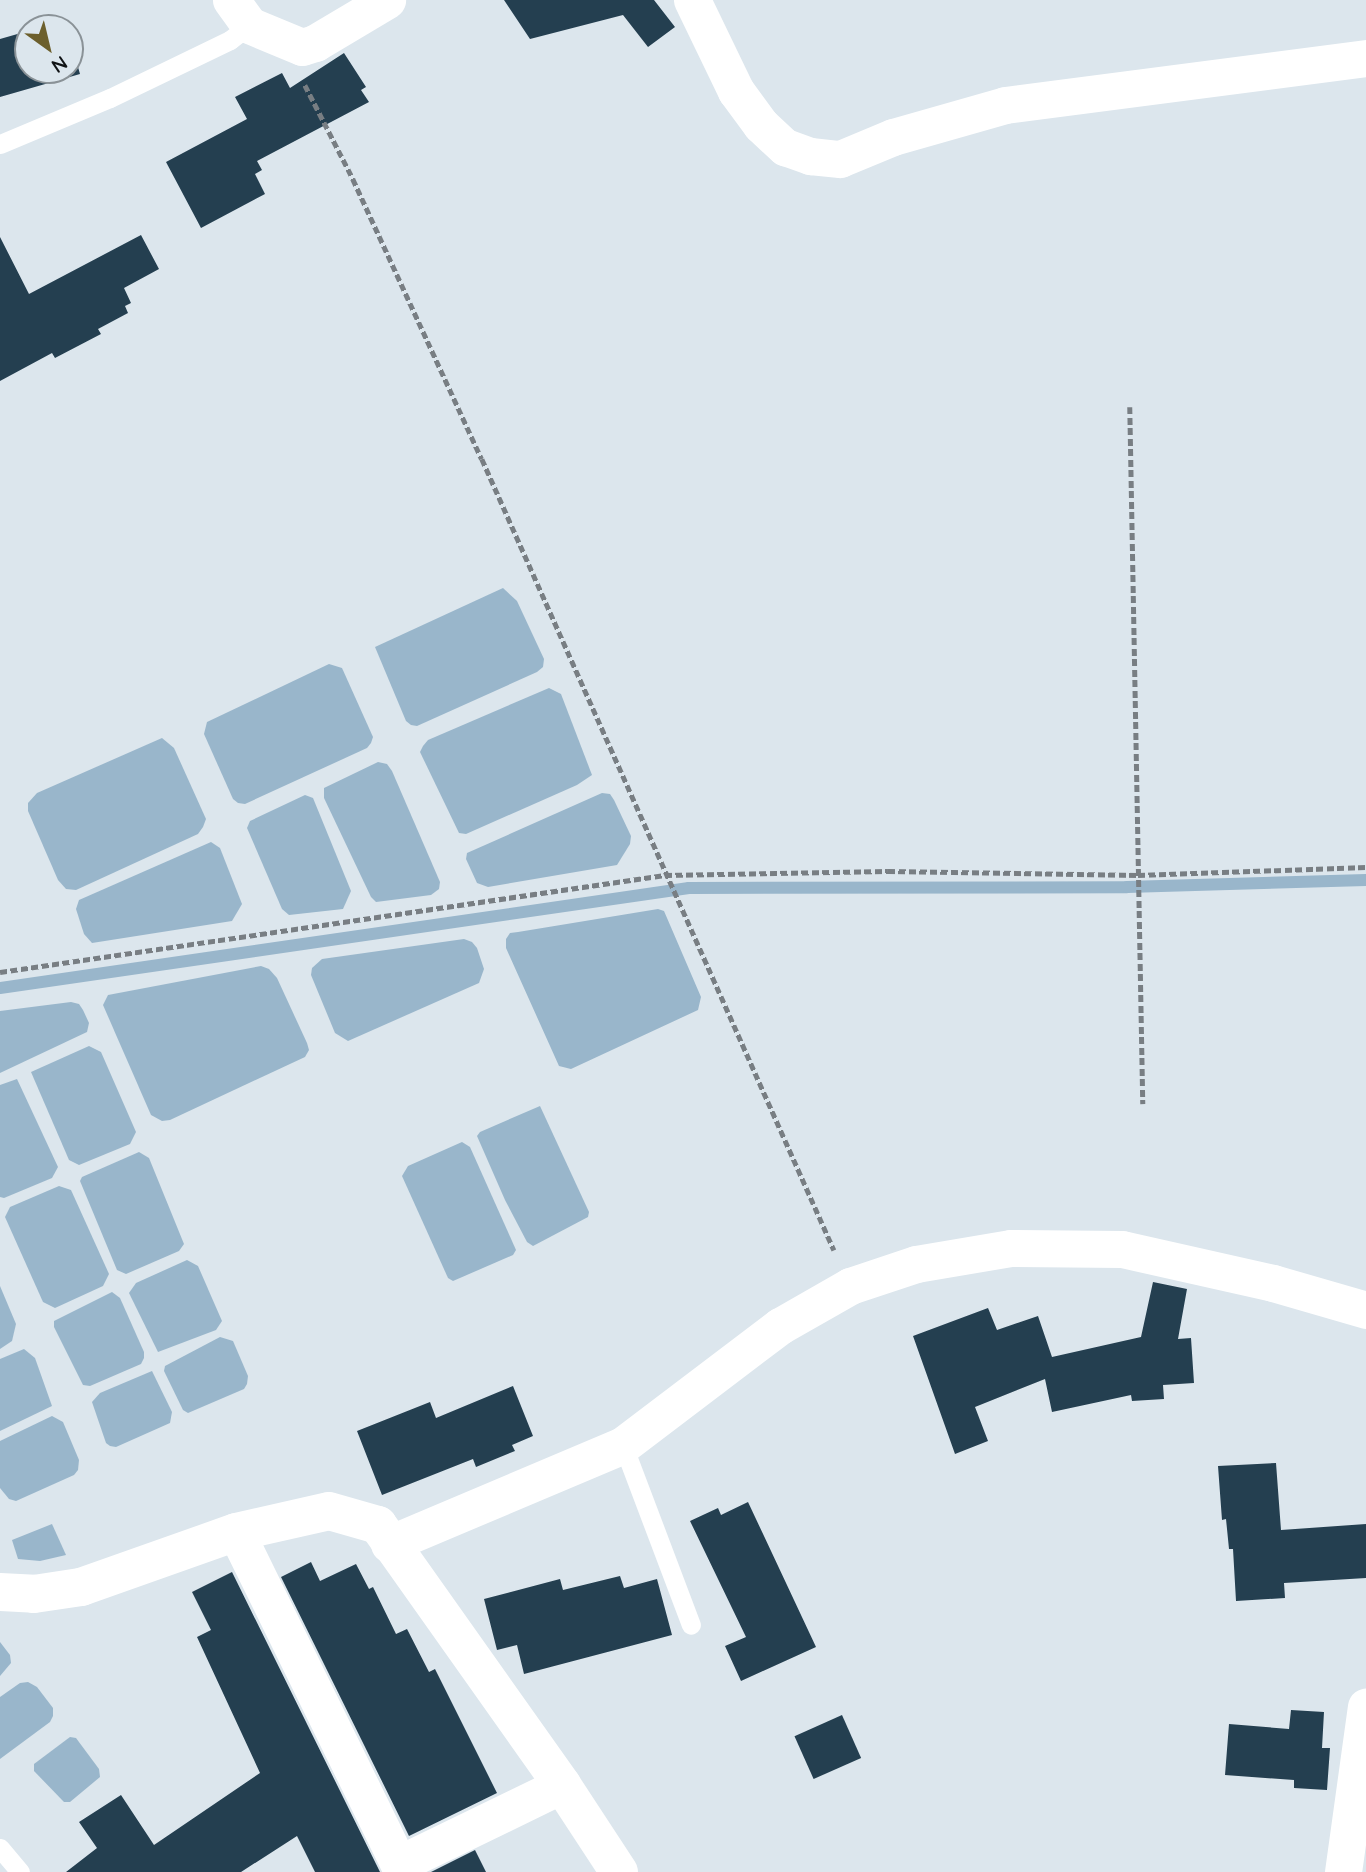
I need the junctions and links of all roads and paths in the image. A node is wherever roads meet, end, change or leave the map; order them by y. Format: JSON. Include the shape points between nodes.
{"nodes":[{"id":1,"x":387,"y":0,"type":"edge"},
{"id":2,"x":692,"y":0,"type":"edge"},
{"id":3,"x":240,"y":13,"type":"edge"},
{"id":4,"x":282,"y":40,"type":"junction"},
{"id":5,"x":1366,"y":58,"type":"edge"},
{"id":6,"x":0,"y":144,"type":"edge"},
{"id":7,"x":1129,"y":407,"type":"dead end"},
{"id":8,"x":1366,"y":867,"type":"edge"},
{"id":9,"x":665,"y":875,"type":"junction"},
{"id":10,"x":1138,"y":875,"type":"junction"},
{"id":11,"x":0,"y":972,"type":"edge"},
{"id":12,"x":1143,"y":1104,"type":"dead end"},
{"id":13,"x":850,"y":1286,"type":"junction"},
{"id":14,"x":1366,"y":1310,"type":"edge"},
{"id":15,"x":623,"y":1445,"type":"junction"},
{"id":16,"x":236,"y":1532,"type":"junction"},
{"id":17,"x":389,"y":1544,"type":"junction"},
{"id":18,"x":0,"y":1592,"type":"edge"},
{"id":19,"x":691,"y":1625,"type":"dead end"},
{"id":20,"x":1366,"y":1707,"type":"edge"},
{"id":21,"x":562,"y":1785,"type":"junction"},
{"id":22,"x":0,"y":1848,"type":"edge"},
{"id":23,"x":20,"y":1872,"type":"edge"},
{"id":24,"x":619,"y":1872,"type":"edge"},
{"id":25,"x":1343,"y":1872,"type":"edge"}],
"edges":[{"from":1,"to":4,"type":"street","via":[[315,43],[302,47]]},
{"from":2,"to":5,"type":"street","via":[[736,91],[761,125],[785,147],[840,159],[893,137],[1005,105]]},
{"from":3,"to":4,"type":"street"},
{"from":3,"to":6,"type":"lane","via":[[230,40]]},
{"from":4,"to":9,"type":"path","via":[[353,179],[471,434]]},
{"from":7,"to":10,"type":"path"},
{"from":8,"to":10,"type":"path"},
{"from":9,"to":10,"type":"path","via":[[888,871]]},
{"from":9,"to":11,"type":"path"},
{"from":9,"to":13,"type":"path"},
{"from":10,"to":12,"type":"path"},
{"from":13,"to":14,"type":"street","via":[[916,1264],[1011,1248],[1122,1249],[1273,1283]]},
{"from":13,"to":15,"type":"street","via":[[779,1326]]},
{"from":15,"to":17,"type":"street"},
{"from":15,"to":19,"type":"lane"},
{"from":16,"to":17,"type":"street","via":[[329,1511],[377,1525]]},
{"from":16,"to":18,"type":"street","via":[[81,1587],[34,1594]]},
{"from":16,"to":21,"type":"street","via":[[399,1864]]},
{"from":17,"to":21,"type":"street"},
{"from":20,"to":25,"type":"street"},
{"from":21,"to":24,"type":"street"},
{"from":22,"to":23,"type":"lane"}]}
